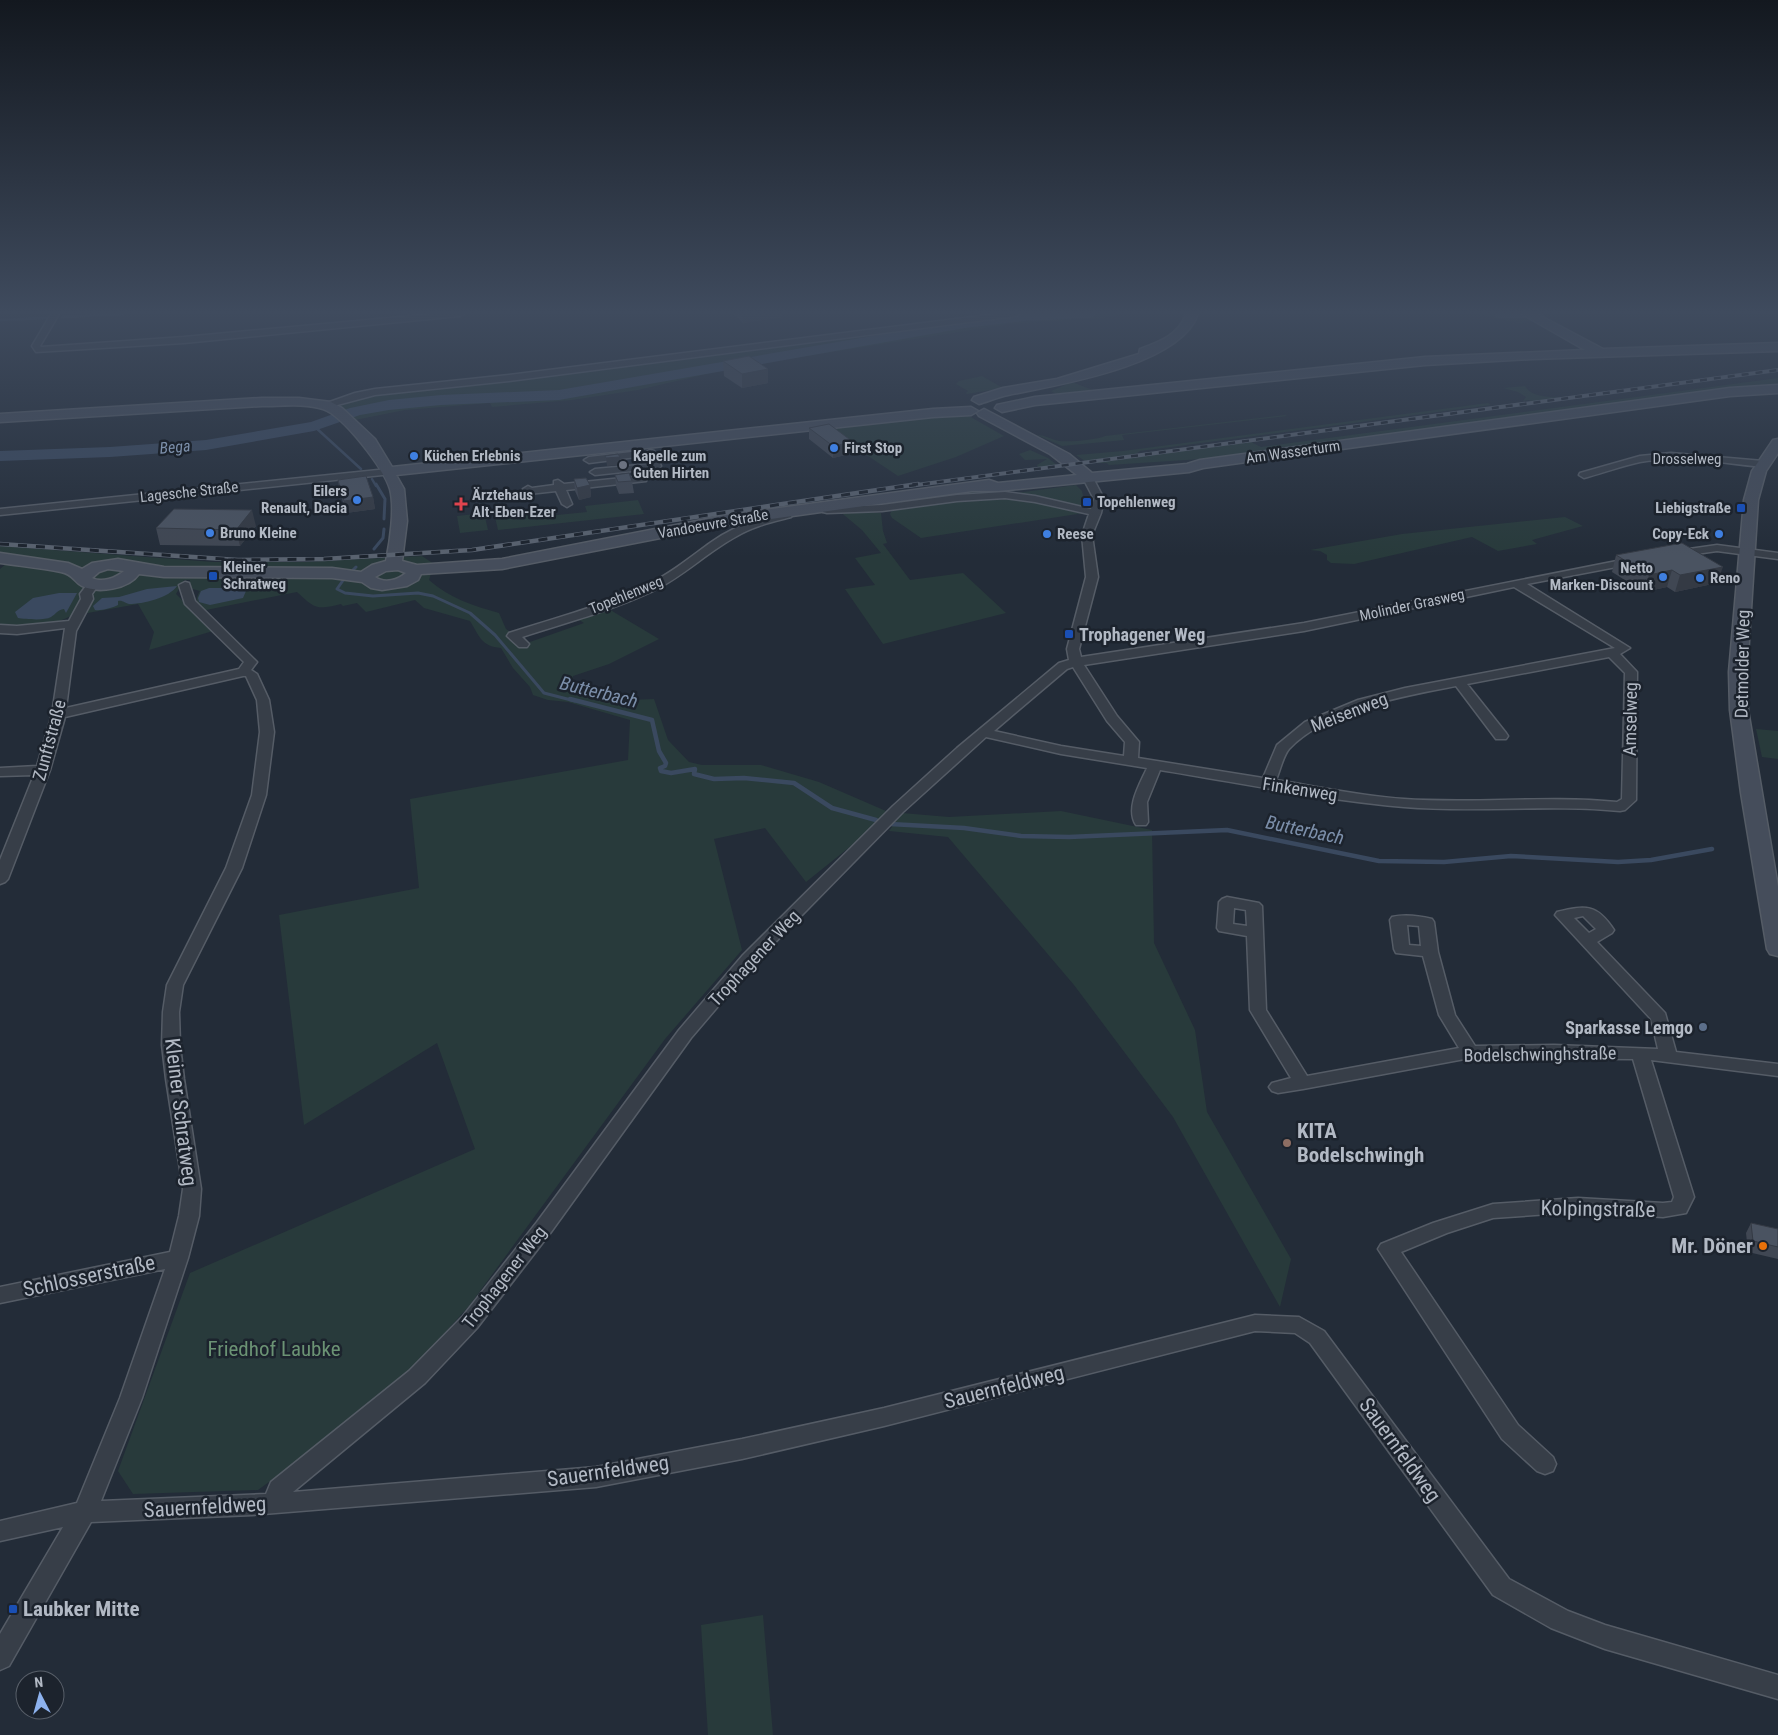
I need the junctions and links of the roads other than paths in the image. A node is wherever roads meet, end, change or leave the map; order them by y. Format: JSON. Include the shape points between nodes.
{"nodes":[{"id":1,"x":358,"y":395,"type":"edge"},
{"id":2,"x":1002,"y":395,"type":"edge"},
{"id":3,"x":1020,"y":395,"type":"edge"},
{"id":4,"x":1091,"y":395,"type":"edge"},
{"id":5,"x":1713,"y":395,"type":"edge"},
{"id":6,"x":1032,"y":401,"type":"junction"},
{"id":7,"x":987,"y":407,"type":"junction"},
{"id":8,"x":331,"y":408,"type":"junction"},
{"id":9,"x":0,"y":418,"type":"edge"},
{"id":10,"x":1778,"y":443,"type":"edge"},
{"id":11,"x":588,"y":455,"type":"junction"},
{"id":12,"x":1763,"y":464,"type":"junction"},
{"id":13,"x":612,"y":470,"type":"junction"},
{"id":14,"x":388,"y":472,"type":"junction"},
{"id":15,"x":1086,"y":475,"type":"junction"},
{"id":16,"x":1584,"y":475,"type":"dead end"},
{"id":17,"x":597,"y":478,"type":"junction"},
{"id":18,"x":642,"y":479,"type":"dead end"},
{"id":19,"x":616,"y":481,"type":"junction"},
{"id":20,"x":567,"y":504,"type":"dead end"},
{"id":21,"x":0,"y":512,"type":"edge"},
{"id":22,"x":1096,"y":513,"type":"junction"},
{"id":23,"x":1747,"y":552,"type":"junction"},
{"id":24,"x":1664,"y":556,"type":"edge"},
{"id":25,"x":1778,"y":556,"type":"edge"},
{"id":26,"x":0,"y":558,"type":"edge"},
{"id":27,"x":1646,"y":559,"type":"edge"},
{"id":28,"x":393,"y":565,"type":"junction"},
{"id":29,"x":97,"y":567,"type":"junction"},
{"id":30,"x":68,"y":568,"type":"junction"},
{"id":31,"x":129,"y":573,"type":"junction"},
{"id":32,"x":370,"y":574,"type":"junction"},
{"id":33,"x":411,"y":575,"type":"junction"},
{"id":34,"x":1516,"y":583,"type":"junction"},
{"id":35,"x":185,"y":585,"type":"dead end"},
{"id":36,"x":92,"y":586,"type":"junction"},
{"id":37,"x":72,"y":624,"type":"junction"},
{"id":38,"x":0,"y":629,"type":"edge"},
{"id":39,"x":523,"y":644,"type":"dead end"},
{"id":40,"x":1612,"y":653,"type":"junction"},
{"id":41,"x":1076,"y":662,"type":"junction"},
{"id":42,"x":244,"y":672,"type":"junction"},
{"id":43,"x":1460,"y":683,"type":"junction"},
{"id":44,"x":58,"y":714,"type":"junction"},
{"id":45,"x":984,"y":734,"type":"junction"},
{"id":46,"x":1501,"y":736,"type":"dead end"},
{"id":47,"x":1131,"y":761,"type":"junction"},
{"id":48,"x":1155,"y":765,"type":"junction"},
{"id":49,"x":43,"y":770,"type":"junction"},
{"id":50,"x":0,"y":772,"type":"edge"},
{"id":51,"x":1268,"y":784,"type":"junction"},
{"id":52,"x":1620,"y":807,"type":"joint"},
{"id":53,"x":1141,"y":822,"type":"dead end"},
{"id":54,"x":0,"y":879,"type":"edge"},
{"id":55,"x":1255,"y":932,"type":"dead end"},
{"id":56,"x":1588,"y":940,"type":"dead end"},
{"id":57,"x":1778,"y":949,"type":"edge"},
{"id":58,"x":1430,"y":952,"type":"dead end"},
{"id":59,"x":1470,"y":1052,"type":"junction"},
{"id":60,"x":1640,"y":1053,"type":"junction"},
{"id":61,"x":1668,"y":1055,"type":"junction"},
{"id":62,"x":1778,"y":1070,"type":"edge"},
{"id":63,"x":1303,"y":1083,"type":"junction"},
{"id":64,"x":1278,"y":1087,"type":"dead end"},
{"id":65,"x":178,"y":1258,"type":"junction"},
{"id":66,"x":0,"y":1295,"type":"edge"},
{"id":67,"x":1546,"y":1464,"type":"dead end"},
{"id":68,"x":275,"y":1503,"type":"junction"},
{"id":69,"x":85,"y":1512,"type":"junction"},
{"id":70,"x":0,"y":1531,"type":"edge"},
{"id":71,"x":0,"y":1658,"type":"edge"},
{"id":72,"x":1778,"y":1687,"type":"edge"}],
"edges":[{"from":1,"to":8,"type":"street"},
{"from":2,"to":7,"type":"street"},
{"from":3,"to":6,"type":"street"},
{"from":4,"to":6,"type":"street","name":"Lagesche Straße"},
{"from":5,"to":15,"type":"street","name":"Am Wasserturm","via":[[1189,468]]},
{"from":6,"to":7,"type":"street","name":"Lagesche Straße"},
{"from":7,"to":11,"type":"street","name":"Lagesche Straße"},
{"from":7,"to":15,"type":"street","via":[[1005,424],[1054,450]]},
{"from":8,"to":9,"type":"street","via":[[299,402],[262,402]]},
{"from":8,"to":14,"type":"street","via":[[370,442]]},
{"from":10,"to":12,"type":"street","name":"Detmolder Weg"},
{"from":11,"to":13,"type":"street","name":"Lagesche Straße","via":[[645,454],[656,466]]},
{"from":11,"to":14,"type":"street","name":"Lagesche Straße"},
{"from":11,"to":17,"type":"street"},
{"from":12,"to":16,"type":"street","name":"Drosselweg","via":[[1680,456],[1640,459]]},
{"from":12,"to":23,"type":"street","name":"Detmolder Weg","via":[[1758,470],[1750,500]]},
{"from":13,"to":17,"type":"street"},
{"from":13,"to":19,"type":"street"},
{"from":14,"to":21,"type":"street","name":"Lagesche Straße"},
{"from":14,"to":28,"type":"street","via":[[398,496],[399,522]]},
{"from":15,"to":22,"type":"street","via":[[1099,499]]},
{"from":15,"to":33,"type":"street","name":"Vandoeuvre Straße","via":[[745,518],[555,555]]},
{"from":17,"to":19,"type":"street"},
{"from":17,"to":20,"type":"street","via":[[559,485]]},
{"from":18,"to":19,"type":"street"},
{"from":22,"to":39,"type":"street","name":"Topehlenweg","via":[[1005,495],[882,508],[840,508],[771,518],[735,532],[648,588],[513,636]]},
{"from":22,"to":41,"type":"street","via":[[1087,535],[1092,578],[1074,649]]},
{"from":23,"to":24,"type":"street","via":[[1717,548]]},
{"from":23,"to":25,"type":"street"},
{"from":23,"to":57,"type":"street","name":"Detmolder Weg","via":[[1738,672],[1739,710]]},
{"from":26,"to":30,"type":"street"},
{"from":27,"to":34,"type":"street","name":"Molinder Grasweg"},
{"from":28,"to":32,"type":"street"},
{"from":28,"to":33,"type":"street","via":[[408,567]]},
{"from":29,"to":30,"type":"street"},
{"from":29,"to":31,"type":"street","via":[[118,564]]},
{"from":29,"to":36,"type":"street"},
{"from":30,"to":36,"type":"street"},
{"from":31,"to":32,"type":"street"},
{"from":31,"to":36,"type":"street"},
{"from":32,"to":33,"type":"street","name":"Vandoeuvre Straße","via":[[372,583],[384,585],[398,584]]},
{"from":34,"to":40,"type":"street","via":[[1624,648]]},
{"from":34,"to":41,"type":"street","name":"Molinder Grasweg","via":[[1302,628]]},
{"from":35,"to":42,"type":"street","via":[[189,602],[251,662]]},
{"from":36,"to":37,"type":"street","name":"Zunftstraße"},
{"from":37,"to":38,"type":"street"},
{"from":37,"to":44,"type":"street","name":"Zunftstraße"},
{"from":40,"to":43,"type":"street","name":"Meisenweg"},
{"from":40,"to":52,"type":"street","name":"Amselweg","via":[[1630,672],[1629,800]]},
{"from":41,"to":45,"type":"street","name":"Trophagener Weg","via":[[1063,666]]},
{"from":41,"to":47,"type":"street","via":[[1112,718],[1132,742]]},
{"from":42,"to":44,"type":"street"},
{"from":42,"to":65,"type":"street","name":"Kleiner Schratweg","via":[[252,674],[264,705],[267,732],[259,794],[234,868],[175,985],[171,1012],[175,1079],[192,1189],[190,1216]]},
{"from":43,"to":46,"type":"street"},
{"from":43,"to":51,"type":"street","name":"Meisenweg","via":[[1372,701],[1310,724],[1282,748]]},
{"from":44,"to":49,"type":"street","name":"Zunftstraße"},
{"from":45,"to":47,"type":"street","name":"Finkenweg"},
{"from":45,"to":68,"type":"street","name":"Trophagener Weg","via":[[898,809],[749,959],[685,1034],[470,1322],[417,1377],[279,1489]]},
{"from":47,"to":48,"type":"street","name":"Finkenweg"},
{"from":48,"to":51,"type":"street","name":"Finkenweg"},
{"from":48,"to":53,"type":"street","via":[[1140,802]]},
{"from":49,"to":50,"type":"street"},
{"from":49,"to":54,"type":"street","name":"Zunftstraße"},
{"from":51,"to":52,"type":"street","name":"Finkenweg","via":[[1404,803],[1580,803]]},
{"from":55,"to":63,"type":"street","via":[[1258,1010]]},
{"from":56,"to":61,"type":"street","via":[[1659,1017]]},
{"from":58,"to":59,"type":"street","via":[[1447,1016]]},
{"from":59,"to":60,"type":"street","name":"Bodelschwinghstraße"},
{"from":59,"to":63,"type":"street","name":"Bodelschwinghstraße"},
{"from":60,"to":61,"type":"street","name":"Bodelschwinghstraße"},
{"from":60,"to":67,"type":"street","name":"Kolpingstraße","via":[[1682,1190],[1684,1198],[1680,1208],[1662,1210],[1578,1205],[1493,1211],[1388,1249],[1510,1432]]},
{"from":61,"to":62,"type":"street","name":"Bodelschwinghstraße"},
{"from":63,"to":64,"type":"street","name":"Bodelschwinghstraße"},
{"from":65,"to":66,"type":"street","name":"Schlosserstraße"},
{"from":65,"to":69,"type":"street","name":"Kleiner Schratweg","via":[[131,1398]]},
{"from":68,"to":69,"type":"street","name":"Sauernfeldweg"},
{"from":68,"to":72,"type":"street","name":"Sauernfeldweg","via":[[596,1477],[884,1417],[1254,1323],[1299,1325],[1317,1337],[1500,1588],[1560,1620],[1605,1637]]},
{"from":69,"to":70,"type":"street","name":"Sauernfeldweg"},
{"from":69,"to":71,"type":"street","name":"Kleiner Schratweg"}]}
